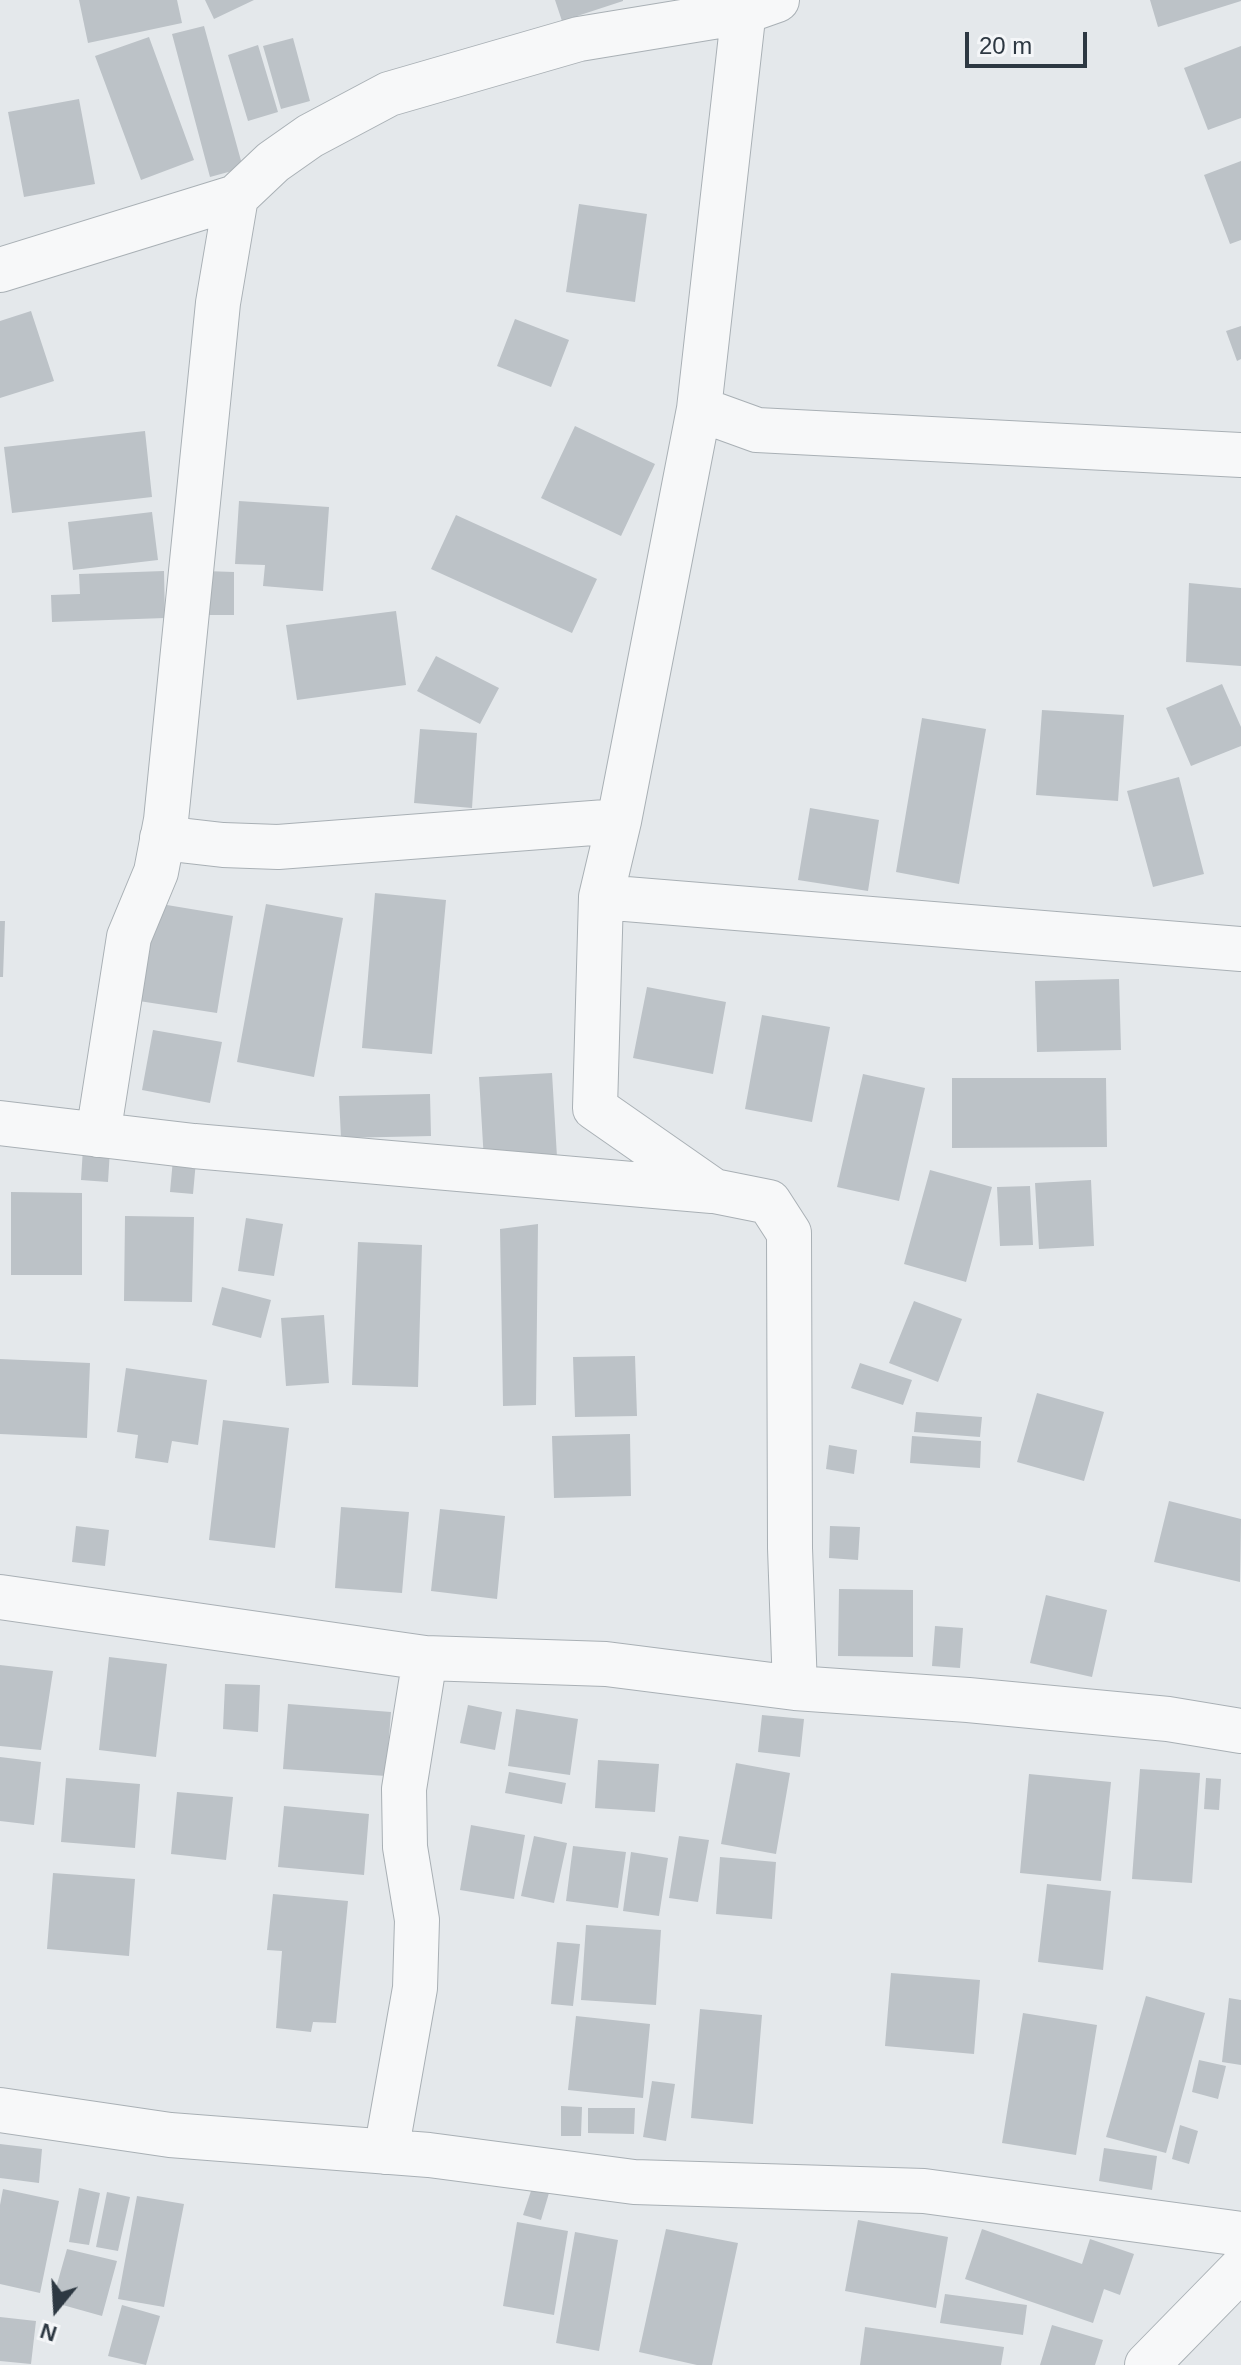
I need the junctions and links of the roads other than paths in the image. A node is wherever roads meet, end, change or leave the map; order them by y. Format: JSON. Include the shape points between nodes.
{"nodes":[{"id":1,"x":755,"y":4,"type":"edge"},
{"id":2,"x":236,"y":197,"type":"junction"},
{"id":3,"x":0,"y":270,"type":"edge"},
{"id":4,"x":699,"y":409,"type":"junction"},
{"id":5,"x":1241,"y":455,"type":"edge"},
{"id":6,"x":619,"y":821,"type":"junction"},
{"id":7,"x":162,"y":838,"type":"junction"},
{"id":8,"x":601,"y":897,"type":"junction"},
{"id":9,"x":1241,"y":949,"type":"edge"},
{"id":10,"x":0,"y":1123,"type":"edge"},
{"id":11,"x":98,"y":1135,"type":"junction"},
{"id":12,"x":714,"y":1191,"type":"junction"},
{"id":13,"x":0,"y":1597,"type":"edge"},
{"id":14,"x":425,"y":1658,"type":"junction"},
{"id":15,"x":795,"y":1688,"type":"junction"},
{"id":16,"x":1241,"y":1731,"type":"edge"},
{"id":17,"x":0,"y":2110,"type":"edge"},
{"id":18,"x":386,"y":2152,"type":"junction"},
{"id":19,"x":1241,"y":2234,"type":"edge"},
{"id":20,"x":1241,"y":2269,"type":"edge"},
{"id":21,"x":1147,"y":2365,"type":"edge"}],
"edges":[{"from":1,"to":2,"type":"street","via":[[579,39],[389,94],[310,136]]},
{"from":1,"to":4,"type":"street"},
{"from":2,"to":3,"type":"street"},
{"from":2,"to":7,"type":"street","via":[[218,303]]},
{"from":4,"to":5,"type":"street","via":[[757,430]]},
{"from":4,"to":6,"type":"street"},
{"from":6,"to":7,"type":"street","via":[[278,847]]},
{"from":6,"to":8,"type":"street"},
{"from":7,"to":11,"type":"street","via":[[156,872],[129,937]]},
{"from":8,"to":9,"type":"street"},
{"from":8,"to":12,"type":"street","via":[[595,1108]]},
{"from":10,"to":11,"type":"street"},
{"from":11,"to":12,"type":"street"},
{"from":12,"to":15,"type":"street","via":[[769,1202],[789,1233]]},
{"from":13,"to":14,"type":"street"},
{"from":14,"to":15,"type":"street","via":[[606,1664]]},
{"from":14,"to":18,"type":"street","via":[[404,1789],[405,1847],[417,1920],[415,1988]]},
{"from":15,"to":16,"type":"street","via":[[1168,1719]]},
{"from":17,"to":18,"type":"street","via":[[170,2135]]},
{"from":18,"to":19,"type":"street","via":[[634,2182],[924,2191]]},
{"from":20,"to":21,"type":"street"}]}
